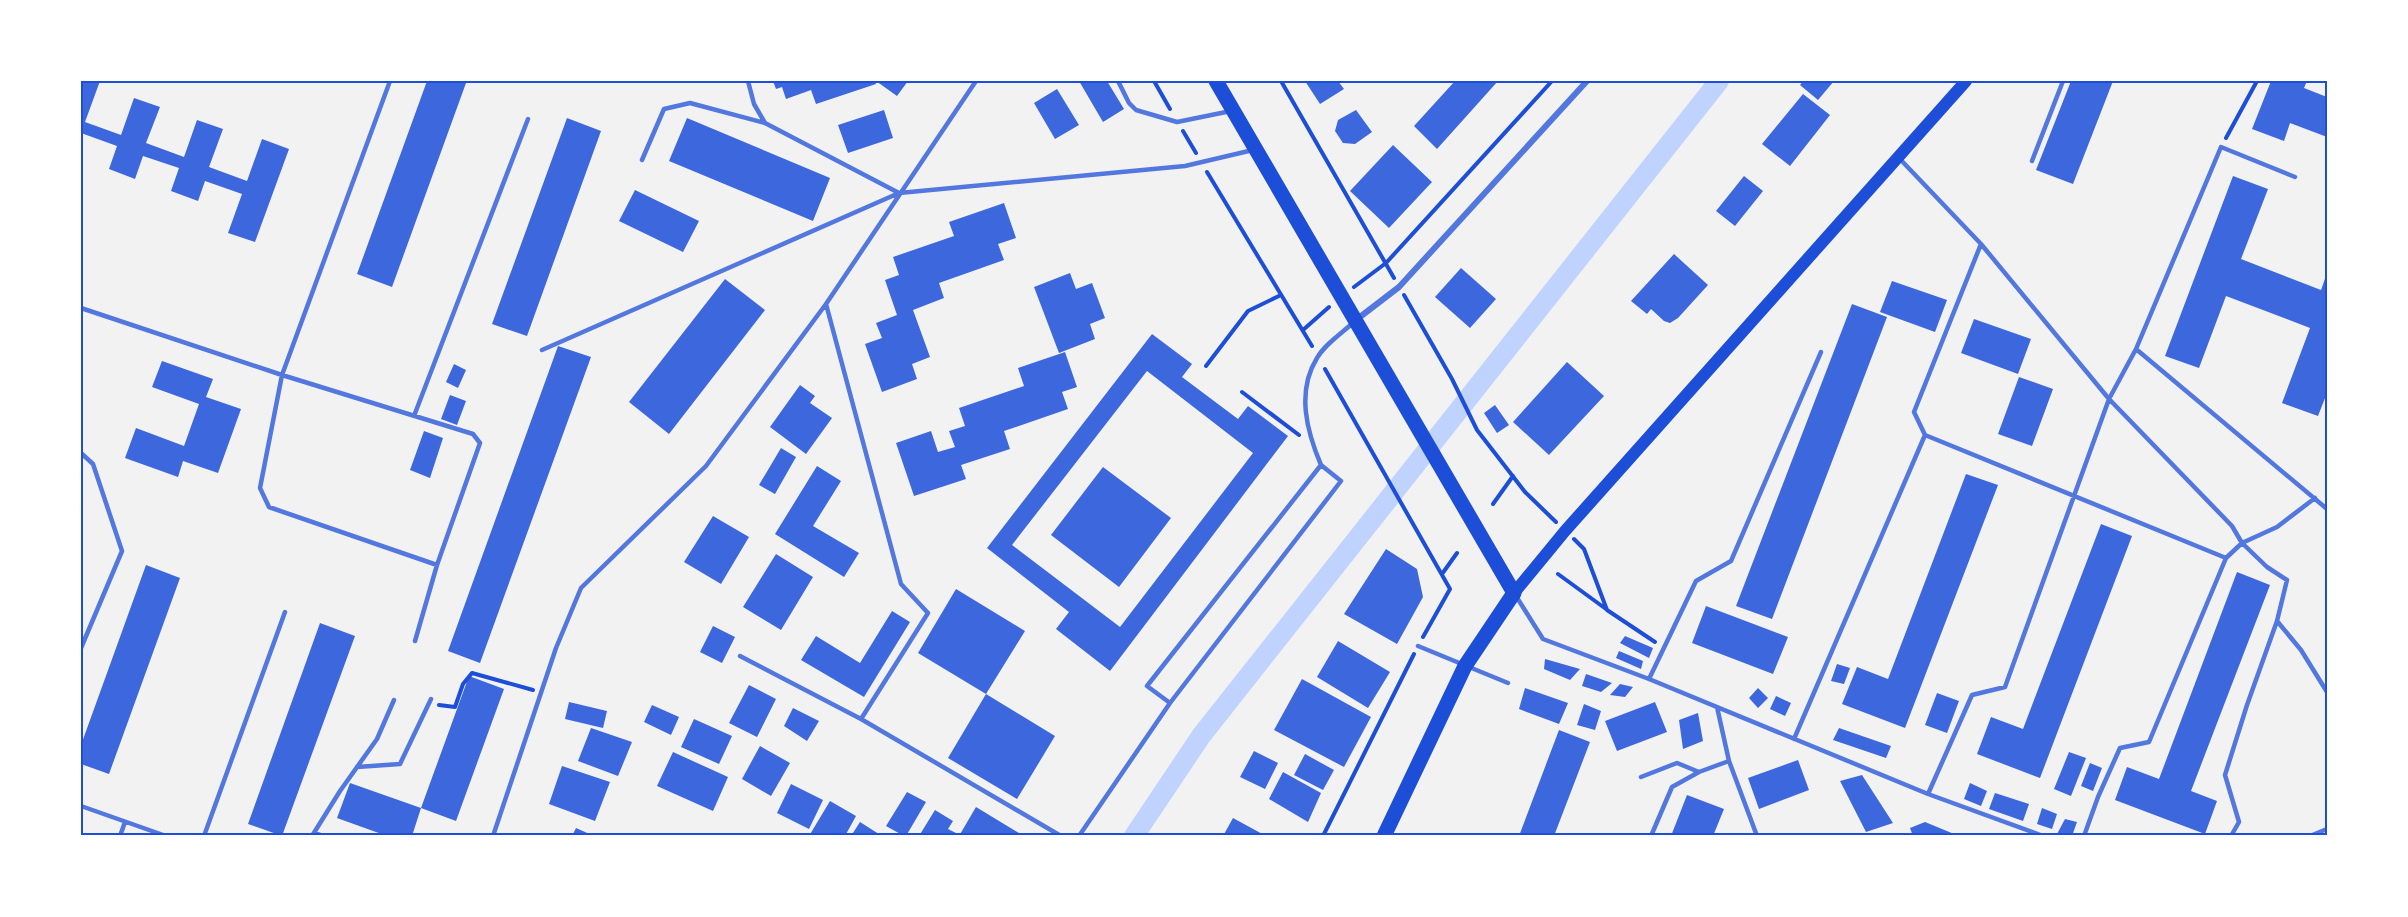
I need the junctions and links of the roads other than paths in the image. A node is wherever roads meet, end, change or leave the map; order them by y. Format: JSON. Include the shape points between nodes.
{"nodes":[{"id":1,"x":390,"y":81,"type":"edge"},
{"id":2,"x":748,"y":81,"type":"edge"},
{"id":3,"x":976,"y":81,"type":"edge"},
{"id":4,"x":1118,"y":81,"type":"edge"},
{"id":5,"x":1216,"y":81,"type":"edge"},
{"id":6,"x":1587,"y":81,"type":"edge"},
{"id":7,"x":1966,"y":81,"type":"edge"},
{"id":8,"x":2063,"y":81,"type":"edge"},
{"id":9,"x":1232,"y":111,"type":"junction"},
{"id":10,"x":528,"y":119,"type":"dead end"},
{"id":11,"x":765,"y":123,"type":"junction"},
{"id":12,"x":1255,"y":150,"type":"junction"},
{"id":13,"x":1898,"y":156,"type":"junction"},
{"id":14,"x":642,"y":160,"type":"dead end"},
{"id":15,"x":2032,"y":161,"type":"dead end"},
{"id":16,"x":2295,"y":177,"type":"dead end"},
{"id":17,"x":899,"y":193,"type":"junction"},
{"id":18,"x":1981,"y":244,"type":"junction"},
{"id":19,"x":826,"y":304,"type":"junction"},
{"id":20,"x":81,"y":308,"type":"edge"},
{"id":21,"x":1356,"y":320,"type":"junction"},
{"id":22,"x":2136,"y":349,"type":"junction"},
{"id":23,"x":542,"y":350,"type":"dead end"},
{"id":24,"x":1821,"y":352,"type":"dead end"},
{"id":25,"x":282,"y":375,"type":"junction"},
{"id":26,"x":2109,"y":399,"type":"junction"},
{"id":27,"x":414,"y":416,"type":"junction"},
{"id":28,"x":1925,"y":435,"type":"junction"},
{"id":29,"x":81,"y":453,"type":"edge"},
{"id":30,"x":1322,"y":465,"type":"junction"},
{"id":31,"x":2076,"y":495,"type":"junction"},
{"id":32,"x":2315,"y":498,"type":"junction"},
{"id":33,"x":2327,"y":509,"type":"edge"},
{"id":34,"x":2242,"y":543,"type":"junction"},
{"id":35,"x":2226,"y":558,"type":"junction"},
{"id":36,"x":437,"y":565,"type":"junction"},
{"id":37,"x":1514,"y":593,"type":"junction"},
{"id":38,"x":285,"y":612,"type":"dead end"},
{"id":39,"x":2277,"y":621,"type":"junction"},
{"id":40,"x":415,"y":641,"type":"dead end"},
{"id":41,"x":1418,"y":646,"type":"road end"},
{"id":42,"x":81,"y":648,"type":"edge"},
{"id":43,"x":740,"y":656,"type":"dead end"},
{"id":44,"x":1465,"y":666,"type":"junction"},
{"id":45,"x":1649,"y":679,"type":"junction"},
{"id":46,"x":1508,"y":683,"type":"dead end"},
{"id":47,"x":2327,"y":692,"type":"edge"},
{"id":48,"x":394,"y":700,"type":"dead end"},
{"id":49,"x":430,"y":701,"type":"road end"},
{"id":50,"x":1170,"y":703,"type":"junction"},
{"id":51,"x":1717,"y":707,"type":"junction"},
{"id":52,"x":861,"y":719,"type":"junction"},
{"id":53,"x":1794,"y":739,"type":"junction"},
{"id":54,"x":1729,"y":761,"type":"junction"},
{"id":55,"x":357,"y":767,"type":"junction"},
{"id":56,"x":1699,"y":772,"type":"junction"},
{"id":57,"x":1641,"y":777,"type":"dead end"},
{"id":58,"x":1928,"y":794,"type":"junction"},
{"id":59,"x":81,"y":806,"type":"edge"},
{"id":60,"x":125,"y":822,"type":"junction"},
{"id":61,"x":2327,"y":829,"type":"edge"},
{"id":62,"x":313,"y":834,"type":"edge"},
{"id":63,"x":120,"y":836,"type":"edge"},
{"id":64,"x":166,"y":836,"type":"edge"},
{"id":65,"x":204,"y":836,"type":"edge"},
{"id":66,"x":323,"y":836,"type":"edge"},
{"id":67,"x":493,"y":836,"type":"edge"},
{"id":68,"x":1061,"y":836,"type":"edge"},
{"id":69,"x":1079,"y":836,"type":"edge"},
{"id":70,"x":1384,"y":836,"type":"edge"},
{"id":71,"x":1651,"y":836,"type":"edge"},
{"id":72,"x":1757,"y":836,"type":"edge"},
{"id":73,"x":2043,"y":836,"type":"edge"},
{"id":74,"x":2084,"y":836,"type":"edge"},
{"id":75,"x":2231,"y":836,"type":"edge"},
{"id":76,"x":2310,"y":836,"type":"edge"}],
"edges":[{"from":1,"to":25,"type":"lane"},
{"from":2,"to":11,"type":"lane","via":[[754,104]]},
{"from":3,"to":17,"type":"lane"},
{"from":4,"to":9,"type":"lane","via":[[1136,110],[1177,122]]},
{"from":5,"to":9,"type":"main road"},
{"from":6,"to":21,"type":"street","via":[[1399,287]]},
{"from":7,"to":13,"type":"main road"},
{"from":8,"to":15,"type":"lane"},
{"from":9,"to":12,"type":"main road"},
{"from":10,"to":27,"type":"lane"},
{"from":11,"to":14,"type":"lane","via":[[690,103],[664,109]]},
{"from":11,"to":17,"type":"lane"},
{"from":12,"to":17,"type":"lane","via":[[1185,166]]},
{"from":12,"to":21,"type":"main road"},
{"from":13,"to":18,"type":"lane"},
{"from":13,"to":37,"type":"main road"},
{"from":16,"to":22,"type":"lane","via":[[2221,147]]},
{"from":17,"to":19,"type":"lane"},
{"from":17,"to":23,"type":"lane"},
{"from":18,"to":26,"type":"lane"},
{"from":18,"to":28,"type":"lane","via":[[1914,412]]},
{"from":19,"to":52,"type":"lane","via":[[901,584],[928,613]]},
{"from":19,"to":67,"type":"lane","via":[[706,466],[581,588],[556,648]]},
{"from":20,"to":25,"type":"lane"},
{"from":21,"to":30,"type":"lane","via":[[1318,356],[1311,370],[1304,402],[1306,422]]},
{"from":21,"to":37,"type":"main road"},
{"from":22,"to":26,"type":"lane"},
{"from":22,"to":32,"type":"lane"},
{"from":24,"to":45,"type":"lane","via":[[1731,561],[1696,581]]},
{"from":25,"to":27,"type":"lane"},
{"from":25,"to":36,"type":"lane","via":[[260,488],[269,507]]},
{"from":26,"to":31,"type":"lane"},
{"from":26,"to":34,"type":"lane","via":[[2232,526]]},
{"from":27,"to":36,"type":"lane","via":[[474,434],[480,443]]},
{"from":28,"to":31,"type":"lane"},
{"from":28,"to":53,"type":"lane"},
{"from":29,"to":42,"type":"lane","via":[[93,464],[122,551]]},
{"from":30,"to":50,"type":"lane","via":[[1341,481]]},
{"from":30,"to":50,"type":"lane","via":[[1147,686]]},
{"from":31,"to":35,"type":"lane"},
{"from":31,"to":58,"type":"lane","via":[[2005,687],[1972,695]]},
{"from":32,"to":33,"type":"lane"},
{"from":32,"to":34,"type":"lane","via":[[2277,527]]},
{"from":34,"to":35,"type":"lane"},
{"from":34,"to":39,"type":"lane","via":[[2287,580]]},
{"from":35,"to":74,"type":"lane","via":[[2150,742],[2120,748]]},
{"from":36,"to":40,"type":"lane"},
{"from":37,"to":44,"type":"main road"},
{"from":37,"to":45,"type":"lane","via":[[1544,639]]},
{"from":38,"to":65,"type":"lane"},
{"from":39,"to":47,"type":"lane"},
{"from":39,"to":75,"type":"lane","via":[[2225,775],[2239,822]]},
{"from":41,"to":44,"type":"lane"},
{"from":43,"to":52,"type":"lane"},
{"from":44,"to":46,"type":"lane"},
{"from":44,"to":70,"type":"main road"},
{"from":45,"to":51,"type":"lane"},
{"from":48,"to":55,"type":"lane","via":[[376,739]]},
{"from":49,"to":55,"type":"lane","via":[[400,764]]},
{"from":50,"to":69,"type":"lane"},
{"from":51,"to":53,"type":"lane"},
{"from":51,"to":54,"type":"lane"},
{"from":52,"to":68,"type":"lane"},
{"from":53,"to":58,"type":"lane"},
{"from":54,"to":56,"type":"lane"},
{"from":54,"to":72,"type":"lane"},
{"from":55,"to":62,"type":"lane"},
{"from":56,"to":57,"type":"lane","via":[[1677,763]]},
{"from":56,"to":71,"type":"lane","via":[[1672,787]]},
{"from":58,"to":73,"type":"lane"},
{"from":59,"to":60,"type":"lane"},
{"from":60,"to":63,"type":"lane"},
{"from":60,"to":64,"type":"lane"},
{"from":61,"to":76,"type":"lane"},
{"from":62,"to":66,"type":"lane"}]}
